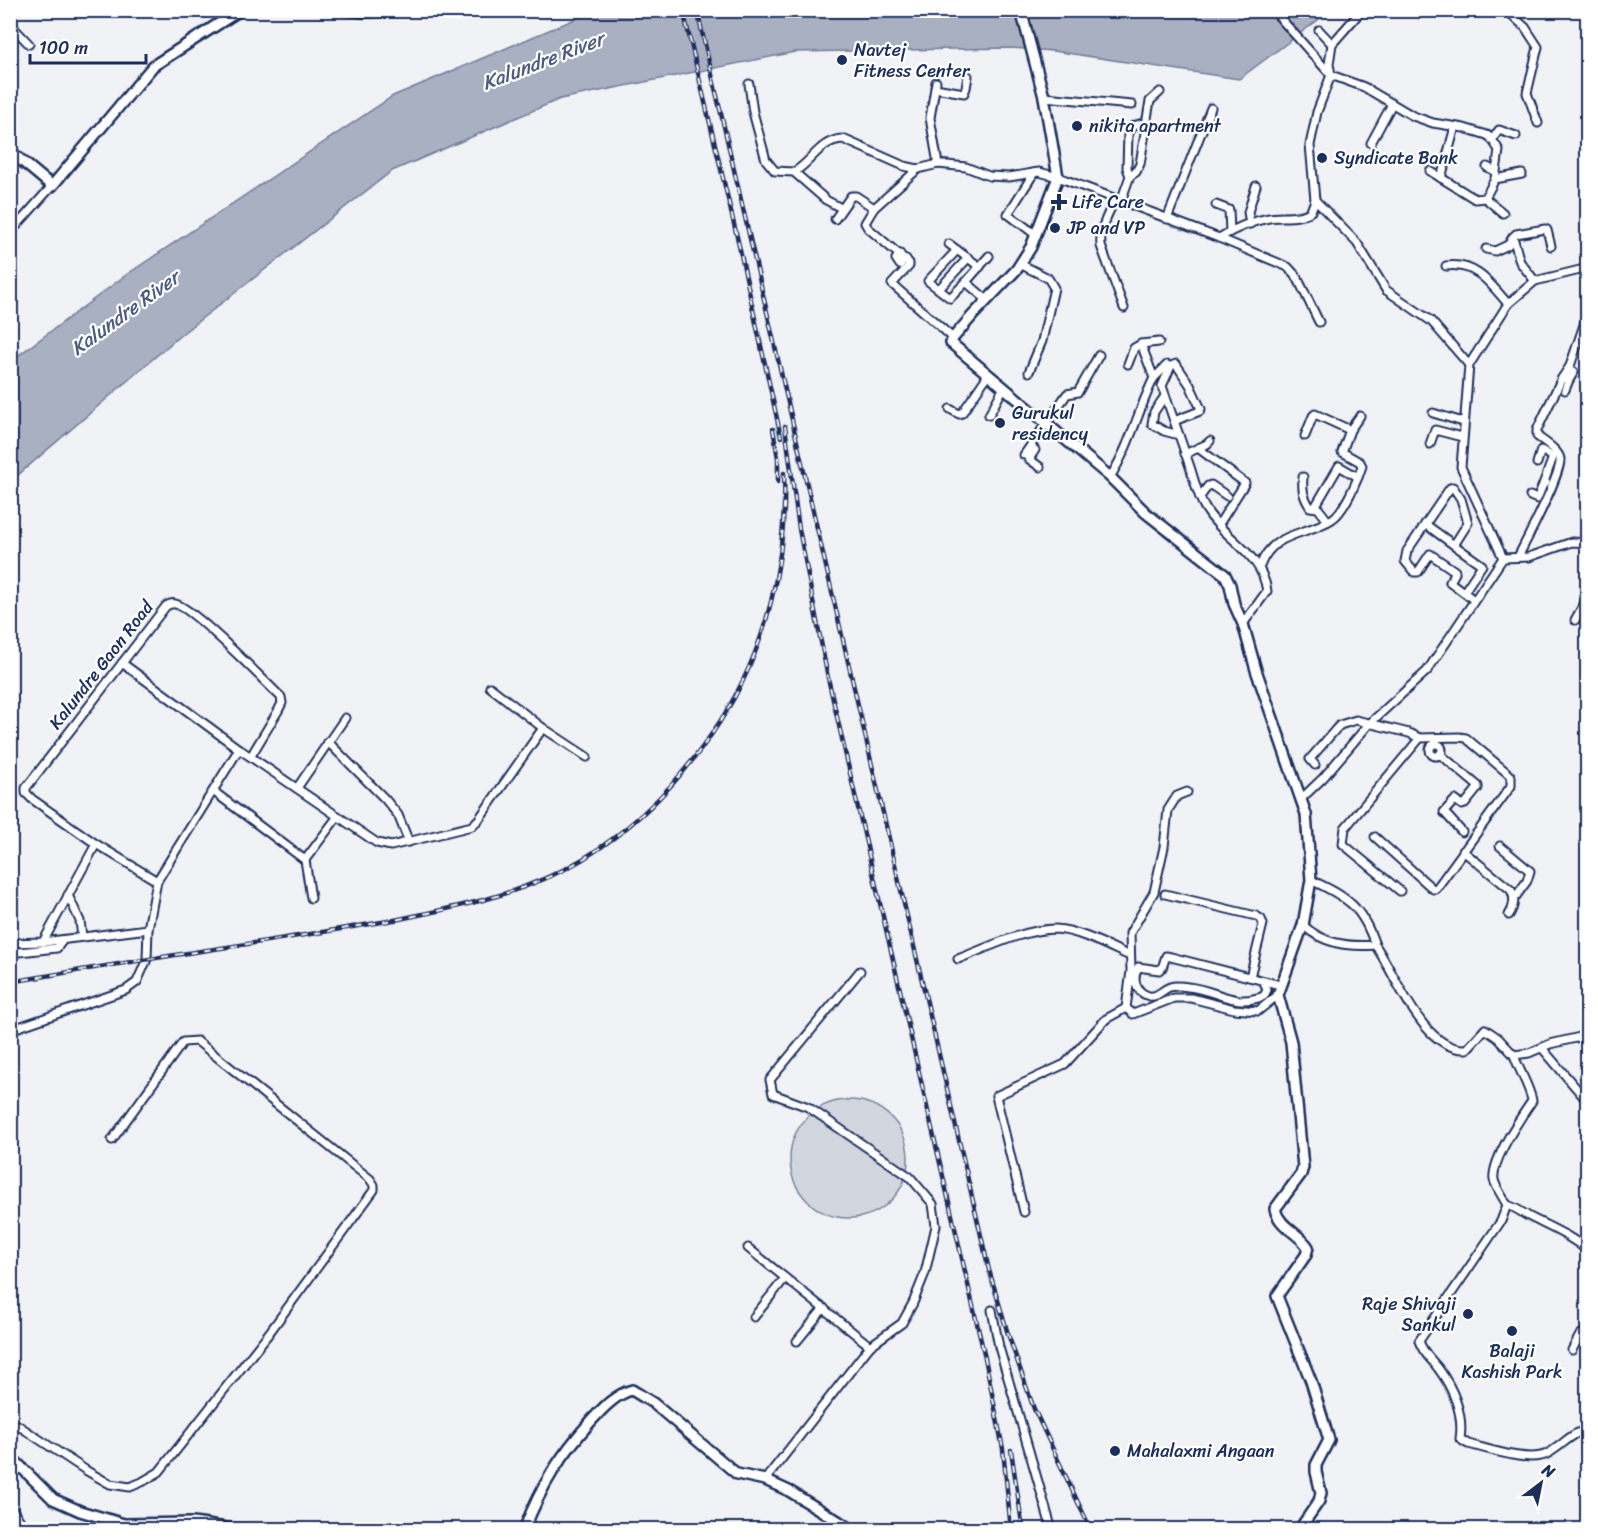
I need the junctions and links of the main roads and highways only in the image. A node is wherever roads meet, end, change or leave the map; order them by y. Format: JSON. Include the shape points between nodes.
{"nodes":[{"id":1,"x":10,"y":1510,"type":"edge"},
{"id":2,"x":23,"y":1530,"type":"edge"}],
"edges":[{"from":1,"to":2,"type":"highway"}]}
